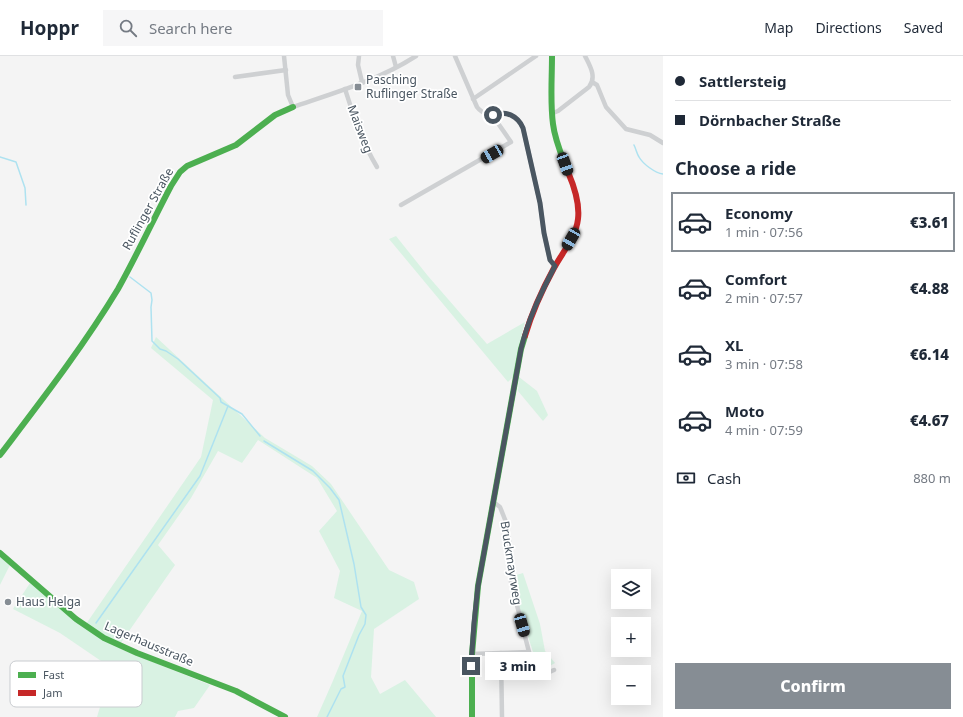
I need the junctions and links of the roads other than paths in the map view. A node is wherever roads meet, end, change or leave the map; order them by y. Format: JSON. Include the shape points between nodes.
{"nodes":[{"id":1,"x":284,"y":56,"type":"edge"},
{"id":2,"x":359,"y":56,"type":"edge"},
{"id":3,"x":393,"y":56,"type":"edge"},
{"id":4,"x":416,"y":56,"type":"edge"},
{"id":5,"x":461,"y":56,"type":"edge"},
{"id":6,"x":536,"y":56,"type":"edge"},
{"id":7,"x":552,"y":56,"type":"edge"},
{"id":8,"x":585,"y":56,"type":"edge"},
{"id":9,"x":456,"y":58,"type":"edge"},
{"id":10,"x":396,"y":67,"type":"junction"},
{"id":11,"x":286,"y":70,"type":"junction"},
{"id":12,"x":235,"y":77,"type":"dead end"},
{"id":13,"x":362,"y":82,"type":"junction"},
{"id":14,"x":592,"y":82,"type":"junction"},
{"id":15,"x":345,"y":89,"type":"junction"},
{"id":16,"x":473,"y":99,"type":"junction"},
{"id":17,"x":293,"y":107,"type":"junction"},
{"id":18,"x":553,"y":113,"type":"junction"},
{"id":19,"x":492,"y":116,"type":"junction"},
{"id":20,"x":663,"y":143,"type":"edge"},
{"id":21,"x":377,"y":167,"type":"dead end"},
{"id":22,"x":401,"y":205,"type":"dead end"},
{"id":23,"x":555,"y":266,"type":"junction"},
{"id":24,"x":0,"y":454,"type":"edge"},
{"id":25,"x":493,"y":503,"type":"junction"},
{"id":26,"x":0,"y":553,"type":"edge"},
{"id":27,"x":529,"y":652,"type":"junction"},
{"id":28,"x":501,"y":653,"type":"junction"},
{"id":29,"x":472,"y":654,"type":"junction"},
{"id":30,"x":554,"y":670,"type":"dead end"},
{"id":31,"x":285,"y":717,"type":"edge"},
{"id":32,"x":472,"y":717,"type":"edge"},
{"id":33,"x":502,"y":717,"type":"edge"}],
"edges":[{"from":1,"to":11,"type":"street"},
{"from":2,"to":13,"type":"street"},
{"from":3,"to":10,"type":"street"},
{"from":4,"to":10,"type":"street","name":"Ruflinger Straße"},
{"from":5,"to":9,"type":"street"},
{"from":6,"to":16,"type":"street"},
{"from":7,"to":18,"type":"street"},
{"from":8,"to":14,"type":"street","via":[[592,72]]},
{"from":9,"to":16,"type":"street"},
{"from":10,"to":13,"type":"street","name":"Ruflinger Straße"},
{"from":11,"to":12,"type":"street"},
{"from":11,"to":17,"type":"street","via":[[288,95]]},
{"from":13,"to":15,"type":"street","name":"Ruflinger Straße"},
{"from":14,"to":18,"type":"street"},
{"from":14,"to":20,"type":"street","via":[[598,85],[606,107],[626,129],[650,135]]},
{"from":15,"to":17,"type":"street","name":"Ruflinger Straße"},
{"from":15,"to":21,"type":"street","name":"Maisweg","via":[[358,131]]},
{"from":16,"to":19,"type":"street","via":[[481,112]]},
{"from":17,"to":24,"type":"street","name":"Ruflinger Straße","via":[[275,115],[236,145],[193,163],[180,172],[111,299],[66,367]]},
{"from":18,"to":23,"type":"street","via":[[555,138],[578,214],[573,234]]},
{"from":19,"to":22,"type":"street","via":[[504,130],[511,142],[509,144]]},
{"from":19,"to":23,"type":"street","via":[[500,113],[510,114],[522,125],[550,260]]},
{"from":23,"to":25,"type":"street","via":[[532,313],[524,338]]},
{"from":25,"to":27,"type":"street","name":"Bruckmayrweg","via":[[500,507],[506,522],[511,552],[511,582]]},
{"from":25,"to":29,"type":"street","via":[[478,586]]},
{"from":26,"to":31,"type":"street","name":"Lagerhausstraße","via":[[76,619],[104,638],[236,691]]},
{"from":27,"to":28,"type":"street"},
{"from":27,"to":30,"type":"street","name":"Bruckmayrweg","via":[[532,677]]},
{"from":28,"to":29,"type":"street"},
{"from":28,"to":33,"type":"street"},
{"from":29,"to":32,"type":"street"}]}
